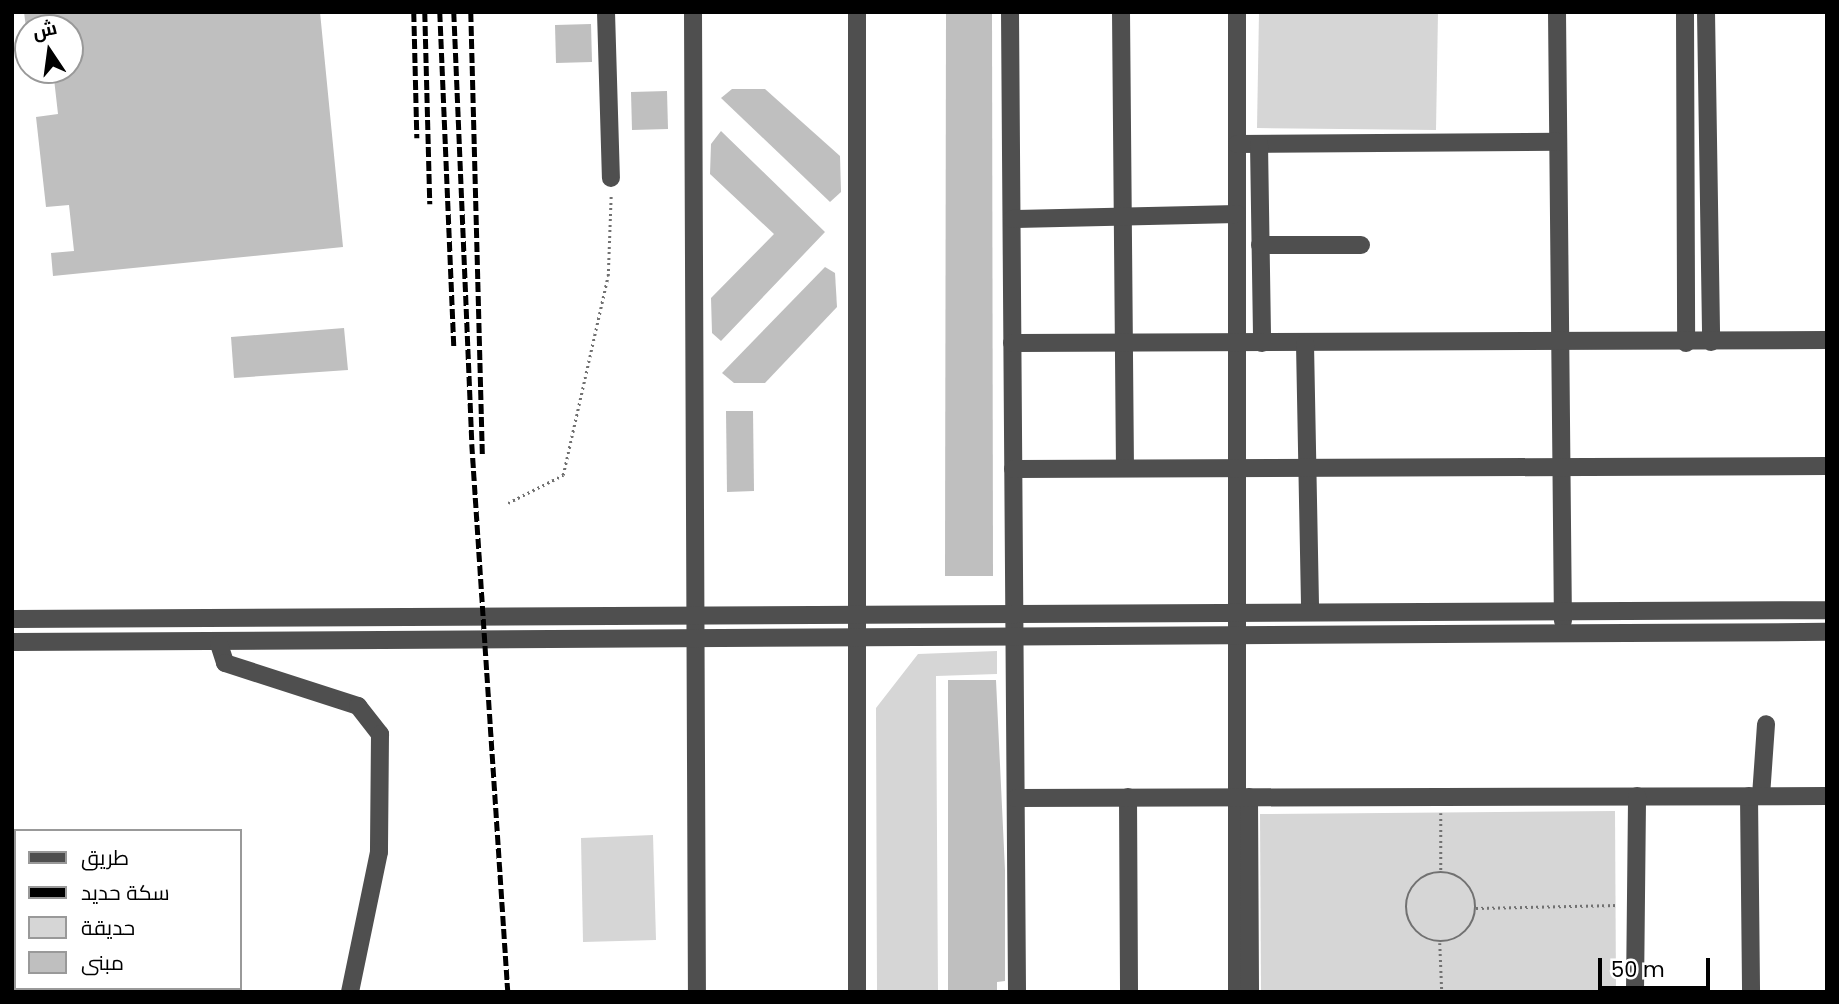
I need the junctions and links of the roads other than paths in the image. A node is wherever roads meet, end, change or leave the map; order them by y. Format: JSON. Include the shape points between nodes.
{"nodes":[{"id":1,"x":606,"y":12,"type":"edge"},
{"id":2,"x":693,"y":12,"type":"edge"},
{"id":3,"x":857,"y":12,"type":"edge"},
{"id":4,"x":1010,"y":12,"type":"edge"},
{"id":5,"x":1121,"y":12,"type":"edge"},
{"id":6,"x":1237,"y":12,"type":"edge"},
{"id":7,"x":1557,"y":12,"type":"edge"},
{"id":8,"x":1685,"y":12,"type":"edge"},
{"id":9,"x":1706,"y":12,"type":"edge"},
{"id":10,"x":1558,"y":142,"type":"junction"},
{"id":11,"x":1237,"y":144,"type":"junction"},
{"id":12,"x":1259,"y":144,"type":"junction"},
{"id":13,"x":611,"y":178,"type":"road end"},
{"id":14,"x":1237,"y":214,"type":"junction"},
{"id":15,"x":1123,"y":215,"type":"junction"},
{"id":16,"x":1012,"y":219,"type":"junction"},
{"id":17,"x":1260,"y":245,"type":"junction"},
{"id":18,"x":1361,"y":245,"type":"dead end"},
{"id":19,"x":1827,"y":340,"type":"edge"},
{"id":20,"x":1711,"y":342,"type":"junction"},
{"id":21,"x":1012,"y":343,"type":"junction"},
{"id":22,"x":1124,"y":343,"type":"junction"},
{"id":23,"x":1237,"y":343,"type":"junction"},
{"id":24,"x":1262,"y":343,"type":"junction"},
{"id":25,"x":1686,"y":343,"type":"junction"},
{"id":26,"x":1305,"y":344,"type":"junction"},
{"id":27,"x":1560,"y":344,"type":"junction"},
{"id":28,"x":1237,"y":464,"type":"junction"},
{"id":29,"x":1307,"y":465,"type":"junction"},
{"id":30,"x":1562,"y":465,"type":"junction"},
{"id":31,"x":1827,"y":466,"type":"edge"},
{"id":32,"x":1125,"y":467,"type":"junction"},
{"id":33,"x":1013,"y":469,"type":"junction"},
{"id":34,"x":1310,"y":604,"type":"dead end"},
{"id":35,"x":1563,"y":610,"type":"junction"},
{"id":36,"x":1827,"y":610,"type":"edge"},
{"id":37,"x":1014,"y":612,"type":"junction"},
{"id":38,"x":1237,"y":612,"type":"junction"},
{"id":39,"x":697,"y":613,"type":"junction"},
{"id":40,"x":855,"y":613,"type":"junction"},
{"id":41,"x":12,"y":619,"type":"edge"},
{"id":42,"x":1563,"y":632,"type":"junction"},
{"id":43,"x":1827,"y":632,"type":"edge"},
{"id":44,"x":1238,"y":633,"type":"junction"},
{"id":45,"x":1014,"y":634,"type":"junction"},
{"id":46,"x":854,"y":638,"type":"junction"},
{"id":47,"x":698,"y":641,"type":"junction"},
{"id":48,"x":12,"y":642,"type":"edge"},
{"id":49,"x":219,"y":644,"type":"junction"},
{"id":50,"x":1766,"y":724,"type":"dead end"},
{"id":51,"x":1637,"y":796,"type":"junction"},
{"id":52,"x":1755,"y":796,"type":"junction"},
{"id":53,"x":1827,"y":796,"type":"edge"},
{"id":54,"x":1016,"y":797,"type":"junction"},
{"id":55,"x":1128,"y":797,"type":"junction"},
{"id":56,"x":1243,"y":797,"type":"junction"},
{"id":57,"x":350,"y":992,"type":"edge"},
{"id":58,"x":697,"y":992,"type":"edge"},
{"id":59,"x":857,"y":992,"type":"edge"},
{"id":60,"x":1017,"y":992,"type":"edge"},
{"id":61,"x":1129,"y":992,"type":"edge"},
{"id":62,"x":1237,"y":992,"type":"edge"},
{"id":63,"x":1251,"y":992,"type":"edge"},
{"id":64,"x":1635,"y":992,"type":"edge"},
{"id":65,"x":1751,"y":992,"type":"edge"}],
"edges":[{"from":1,"to":13,"type":"street"},
{"from":2,"to":39,"type":"street"},
{"from":3,"to":40,"type":"street"},
{"from":4,"to":16,"type":"street"},
{"from":5,"to":15,"type":"street"},
{"from":6,"to":11,"type":"street"},
{"from":7,"to":10,"type":"street"},
{"from":8,"to":25,"type":"street"},
{"from":9,"to":20,"type":"street"},
{"from":10,"to":12,"type":"street"},
{"from":10,"to":27,"type":"street"},
{"from":11,"to":12,"type":"street"},
{"from":11,"to":14,"type":"street"},
{"from":12,"to":17,"type":"street"},
{"from":14,"to":15,"type":"street"},
{"from":14,"to":23,"type":"street"},
{"from":15,"to":16,"type":"street"},
{"from":15,"to":22,"type":"street"},
{"from":16,"to":21,"type":"street"},
{"from":17,"to":18,"type":"street"},
{"from":17,"to":24,"type":"street"},
{"from":19,"to":20,"type":"street"},
{"from":20,"to":25,"type":"street"},
{"from":21,"to":22,"type":"street"},
{"from":21,"to":33,"type":"street"},
{"from":22,"to":23,"type":"street"},
{"from":22,"to":32,"type":"street"},
{"from":23,"to":24,"type":"street"},
{"from":23,"to":28,"type":"street"},
{"from":24,"to":26,"type":"street"},
{"from":25,"to":27,"type":"street"},
{"from":26,"to":27,"type":"street"},
{"from":26,"to":29,"type":"street"},
{"from":27,"to":30,"type":"street"},
{"from":28,"to":29,"type":"street"},
{"from":28,"to":32,"type":"street"},
{"from":28,"to":38,"type":"street"},
{"from":29,"to":30,"type":"street"},
{"from":29,"to":34,"type":"street"},
{"from":30,"to":31,"type":"street"},
{"from":30,"to":35,"type":"street"},
{"from":32,"to":33,"type":"street"},
{"from":33,"to":37,"type":"street"},
{"from":35,"to":36,"type":"street"},
{"from":35,"to":38,"type":"street"},
{"from":35,"to":42,"type":"street"},
{"from":37,"to":38,"type":"street"},
{"from":37,"to":40,"type":"street"},
{"from":37,"to":45,"type":"street"},
{"from":38,"to":44,"type":"street"},
{"from":39,"to":40,"type":"street"},
{"from":39,"to":41,"type":"street"},
{"from":39,"to":47,"type":"street"},
{"from":40,"to":46,"type":"street"},
{"from":42,"to":43,"type":"street"},
{"from":42,"to":44,"type":"street"},
{"from":44,"to":45,"type":"street"},
{"from":44,"to":56,"type":"street"},
{"from":45,"to":46,"type":"street"},
{"from":45,"to":54,"type":"street"},
{"from":46,"to":47,"type":"street"},
{"from":46,"to":59,"type":"street"},
{"from":47,"to":49,"type":"street"},
{"from":47,"to":58,"type":"street"},
{"from":48,"to":49,"type":"street"},
{"from":49,"to":57,"type":"street","via":[[225,663],[358,706],[380,734],[379,852]]},
{"from":50,"to":52,"type":"street"},
{"from":51,"to":52,"type":"street"},
{"from":51,"to":56,"type":"street"},
{"from":51,"to":64,"type":"street"},
{"from":52,"to":53,"type":"street"},
{"from":52,"to":65,"type":"street"},
{"from":54,"to":55,"type":"street"},
{"from":54,"to":60,"type":"street"},
{"from":55,"to":56,"type":"street"},
{"from":55,"to":61,"type":"street"},
{"from":56,"to":62,"type":"street"},
{"from":56,"to":63,"type":"street"}]}
